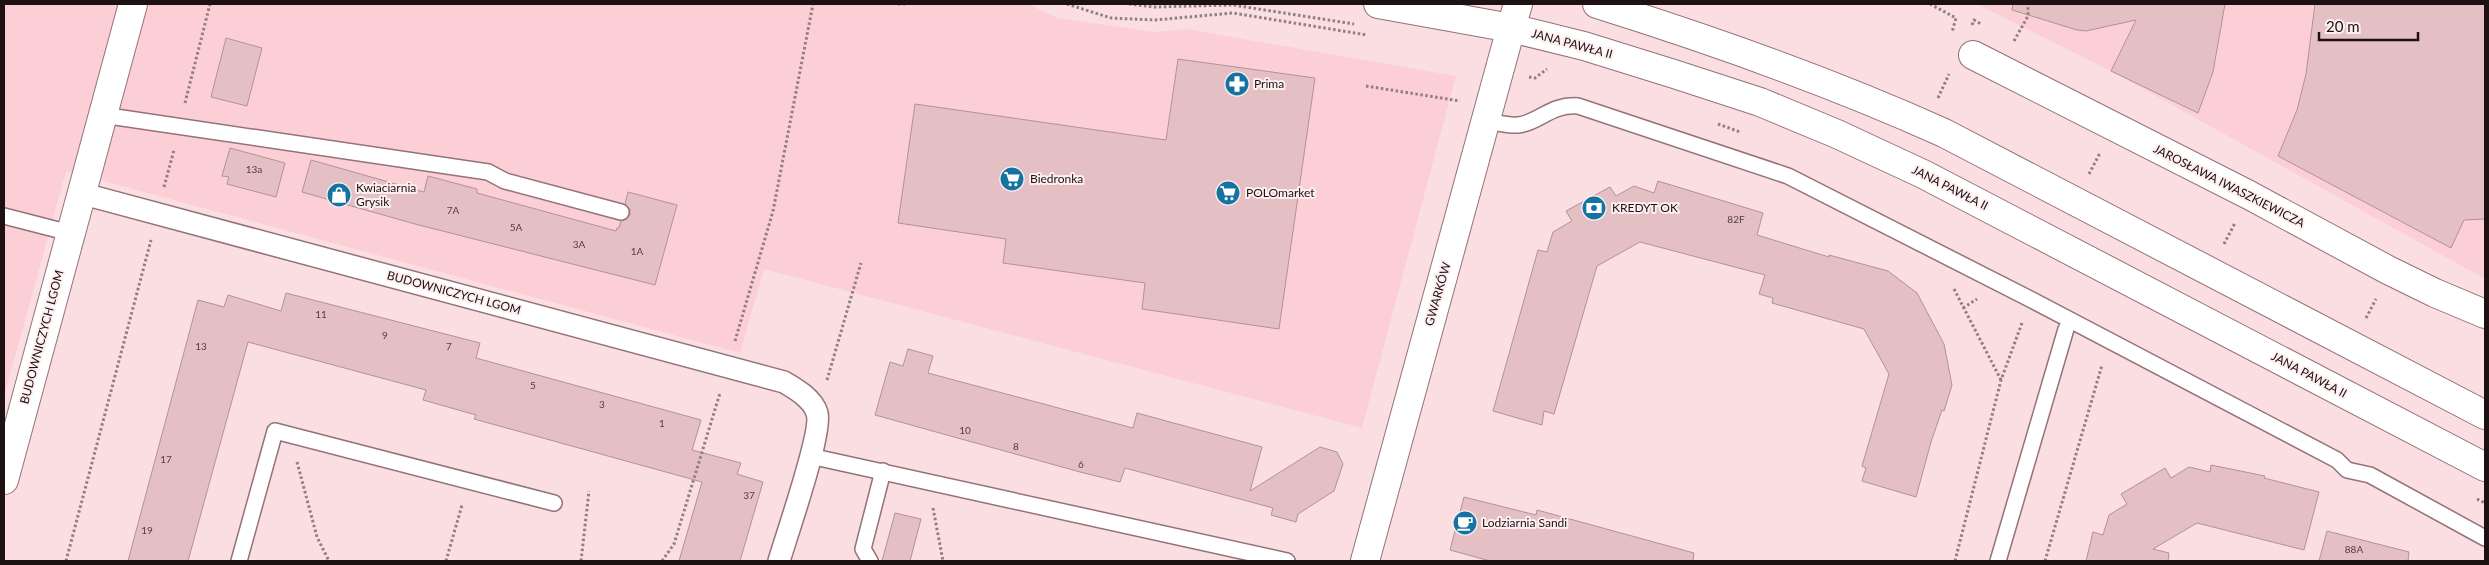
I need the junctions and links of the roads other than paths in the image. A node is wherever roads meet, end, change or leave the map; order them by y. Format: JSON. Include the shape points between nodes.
{"nodes":[{"id":1,"x":133,"y":4,"type":"edge"},
{"id":2,"x":1378,"y":4,"type":"edge"},
{"id":3,"x":1597,"y":4,"type":"edge"},
{"id":4,"x":1515,"y":16,"type":"edge"},
{"id":5,"x":1973,"y":55,"type":"dead end"},
{"id":6,"x":102,"y":115,"type":"junction"},
{"id":7,"x":1486,"y":121,"type":"junction"},
{"id":8,"x":80,"y":193,"type":"junction"},
{"id":9,"x":621,"y":212,"type":"dead end"},
{"id":10,"x":4,"y":216,"type":"edge"},
{"id":11,"x":70,"y":233,"type":"junction"},
{"id":12,"x":2485,"y":314,"type":"edge"},
{"id":13,"x":2066,"y":329,"type":"dead end"},
{"id":14,"x":2485,"y":415,"type":"edge"},
{"id":15,"x":810,"y":456,"type":"junction"},
{"id":16,"x":2485,"y":467,"type":"edge"},
{"id":17,"x":883,"y":471,"type":"junction"},
{"id":18,"x":4,"y":480,"type":"edge"},
{"id":19,"x":554,"y":503,"type":"dead end"},
{"id":20,"x":2485,"y":538,"type":"edge"},
{"id":21,"x":238,"y":561,"type":"edge"},
{"id":22,"x":779,"y":561,"type":"edge"},
{"id":23,"x":870,"y":561,"type":"edge"},
{"id":24,"x":1287,"y":561,"type":"edge"},
{"id":25,"x":1365,"y":561,"type":"edge"},
{"id":26,"x":1998,"y":561,"type":"edge"}],
"edges":[{"from":1,"to":6,"type":"street","name":"BUDOWNICZYCH LGOM"},
{"from":2,"to":4,"type":"street","name":"JANA PAWŁA II"},
{"from":3,"to":14,"type":"street","via":[[1771,62],[1859,95],[1944,133]]},
{"from":4,"to":7,"type":"street","name":"GWARKÓW"},
{"from":4,"to":16,"type":"street","name":"JANA PAWŁA II","via":[[1584,46],[1760,102],[1837,134],[1931,178]]},
{"from":5,"to":12,"type":"street","name":"JAROSŁAWA IWASZKIEWICZA","via":[[2249,195],[2388,270]]},
{"from":6,"to":8,"type":"street","name":"BUDOWNICZYCH LGOM"},
{"from":6,"to":9,"type":"lane","via":[[488,172],[505,181]]},
{"from":7,"to":20,"type":"lane","via":[[1519,125],[1567,105],[1578,106],[1788,176],[2109,340],[2337,460],[2347,470],[2370,474]]},
{"from":7,"to":25,"type":"street","name":"GWARKÓW"},
{"from":8,"to":11,"type":"street","name":"BUDOWNICZYCH LGOM"},
{"from":8,"to":15,"type":"street","name":"BUDOWNICZYCH LGOM","via":[[784,382],[804,394],[817,412],[818,422]]},
{"from":10,"to":11,"type":"lane"},
{"from":11,"to":18,"type":"street","name":"BUDOWNICZYCH LGOM"},
{"from":13,"to":26,"type":"lane"},
{"from":15,"to":17,"type":"lane"},
{"from":15,"to":22,"type":"street"},
{"from":17,"to":23,"type":"lane","via":[[863,549]]},
{"from":17,"to":24,"type":"lane"},
{"from":19,"to":21,"type":"lane","via":[[275,431]]}]}
